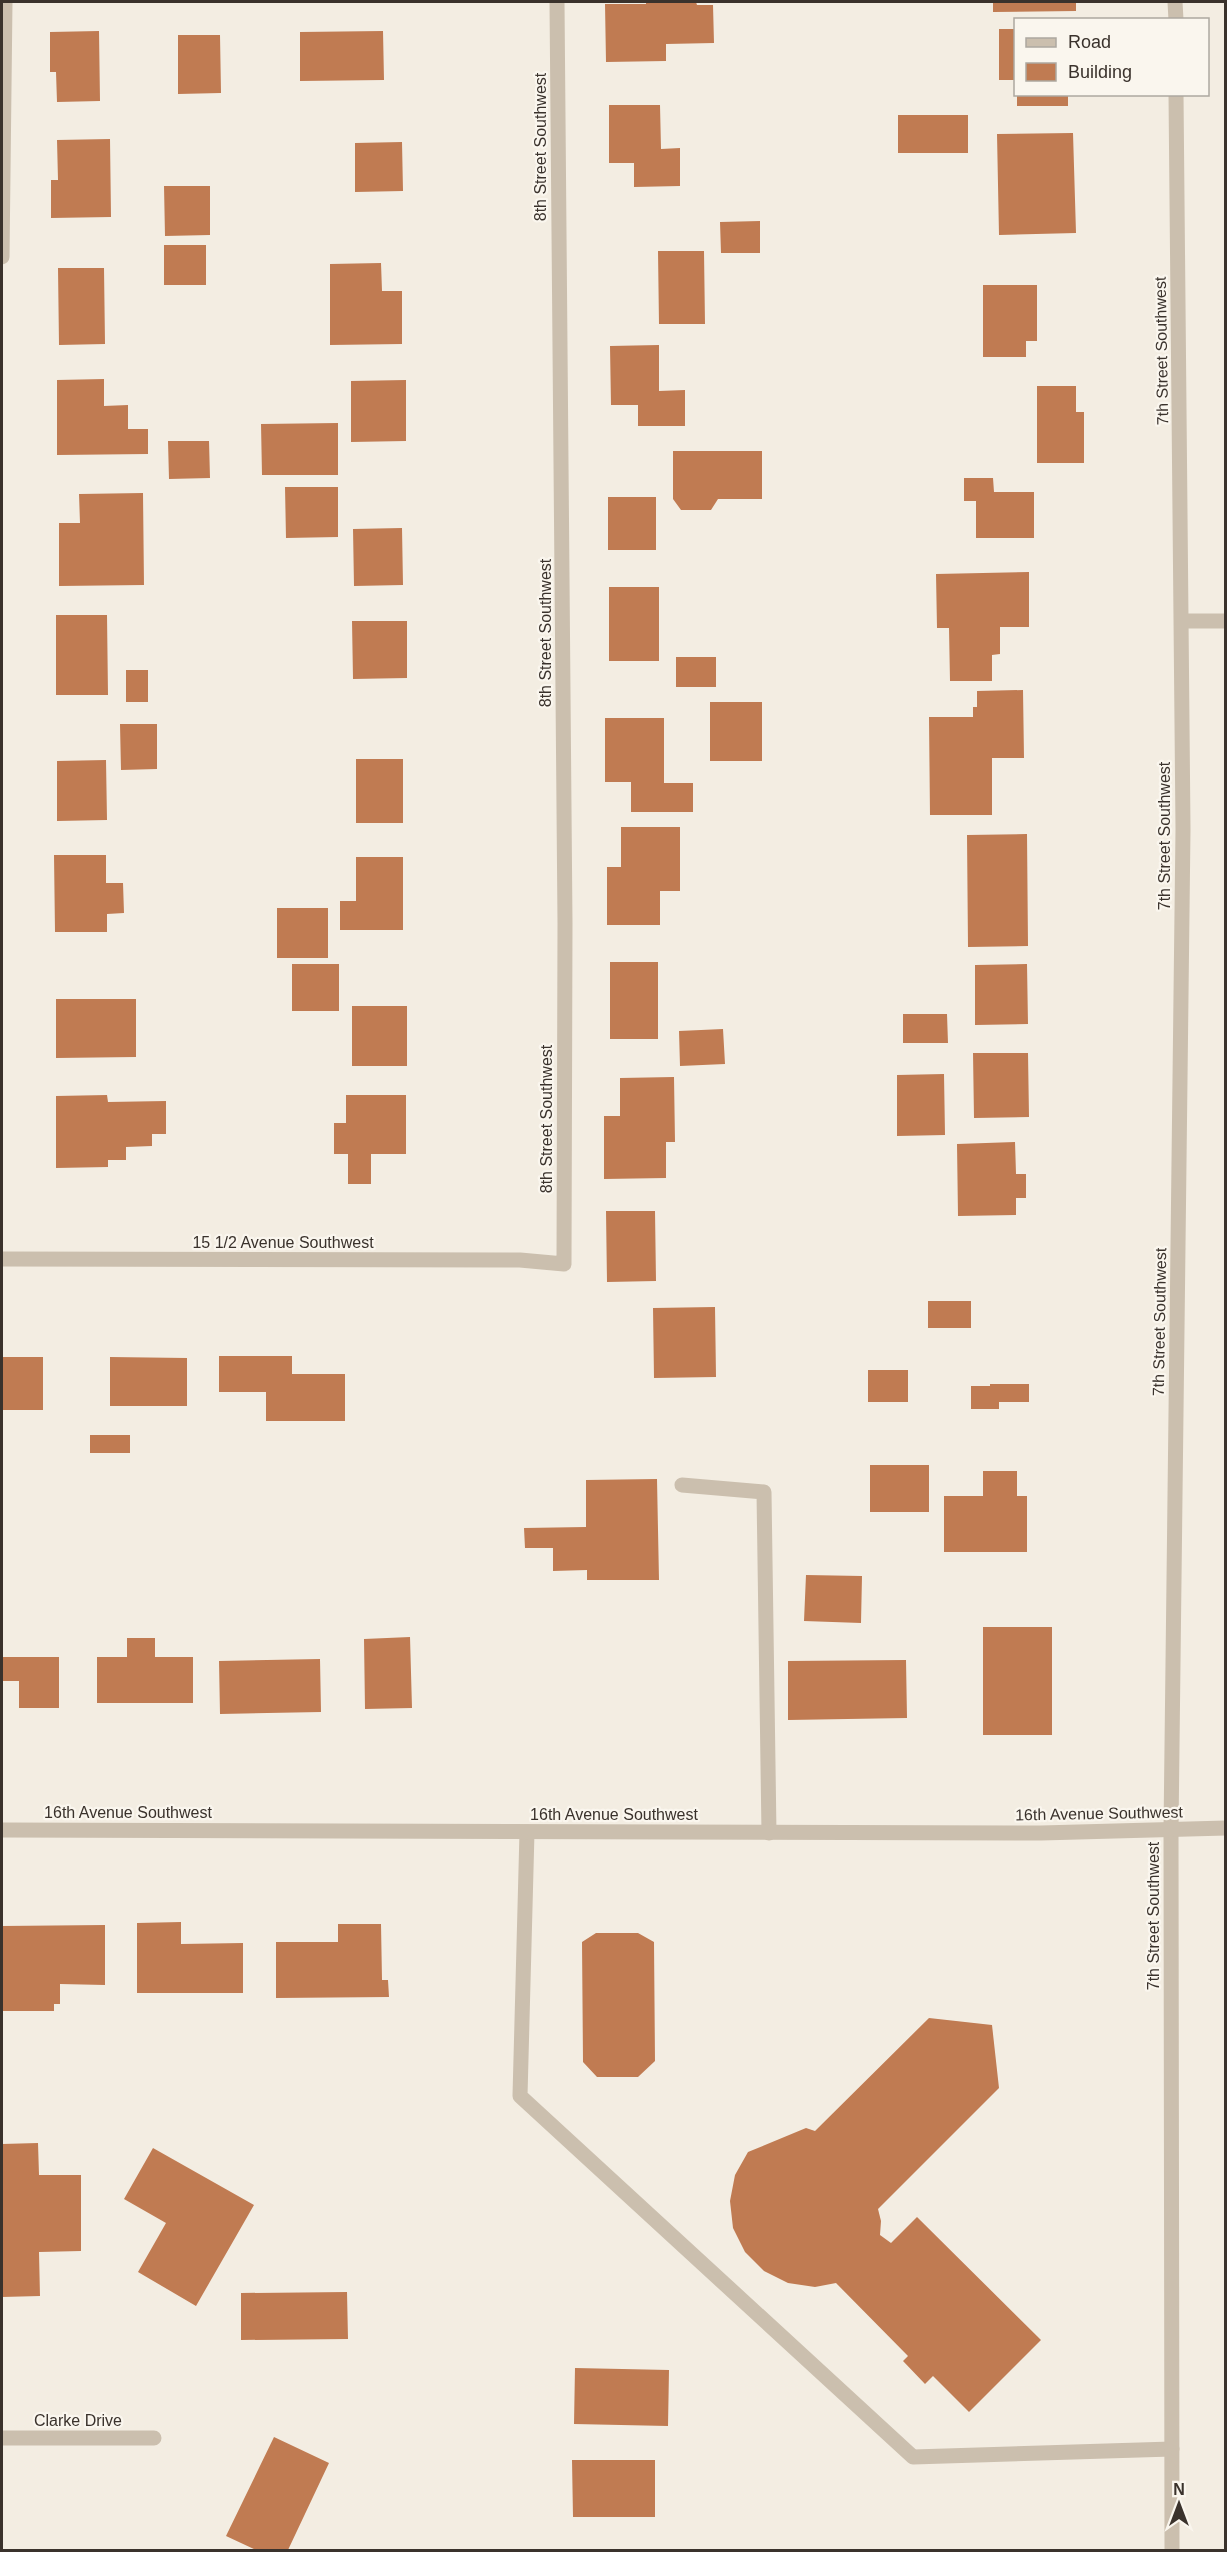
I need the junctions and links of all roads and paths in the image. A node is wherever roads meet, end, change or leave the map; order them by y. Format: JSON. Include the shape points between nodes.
{"nodes":[{"id":1,"x":5,"y":2,"type":"edge"},
{"id":2,"x":557,"y":2,"type":"edge"},
{"id":3,"x":1175,"y":2,"type":"edge"},
{"id":4,"x":1176,"y":18,"type":"edge"},
{"id":5,"x":1176,"y":96,"type":"edge"},
{"id":6,"x":2,"y":257,"type":"edge"},
{"id":7,"x":1182,"y":621,"type":"junction"},
{"id":8,"x":1226,"y":621,"type":"edge"},
{"id":9,"x":2,"y":1259,"type":"edge"},
{"id":10,"x":564,"y":1264,"type":"joint"},
{"id":11,"x":682,"y":1485,"type":"dead end"},
{"id":12,"x":1226,"y":1828,"type":"edge"},
{"id":13,"x":2,"y":1830,"type":"edge"},
{"id":14,"x":1171,"y":1830,"type":"junction"},
{"id":15,"x":527,"y":1832,"type":"junction"},
{"id":16,"x":769,"y":1833,"type":"junction"},
{"id":17,"x":2,"y":2438,"type":"edge"},
{"id":18,"x":154,"y":2438,"type":"dead end"},
{"id":19,"x":1172,"y":2449,"type":"junction"},
{"id":20,"x":1172,"y":2550,"type":"edge"}],
"edges":[{"from":1,"to":6,"type":"street"},
{"from":2,"to":10,"type":"street","name":"8th Street Southwest"},
{"from":3,"to":4,"type":"street"},
{"from":5,"to":7,"type":"street","name":"7th Street Southwest"},
{"from":7,"to":8,"type":"street"},
{"from":7,"to":14,"type":"street","name":"7th Street Southwest"},
{"from":9,"to":10,"type":"street","name":"15 1/2 Avenue Southwest","via":[[520,1260]]},
{"from":11,"to":16,"type":"street","via":[[764,1492]]},
{"from":12,"to":14,"type":"street","name":"16th Avenue Southwest"},
{"from":13,"to":15,"type":"street","name":"16th Avenue Southwest"},
{"from":14,"to":16,"type":"street","name":"16th Avenue Southwest"},
{"from":14,"to":19,"type":"street","name":"7th Street Southwest"},
{"from":15,"to":16,"type":"street","name":"16th Avenue Southwest"},
{"from":15,"to":19,"type":"street","via":[[520,2096],[913,2457]]},
{"from":17,"to":18,"type":"street","name":"Clarke Drive"},
{"from":19,"to":20,"type":"street","name":"7th Street Southwest"}]}
